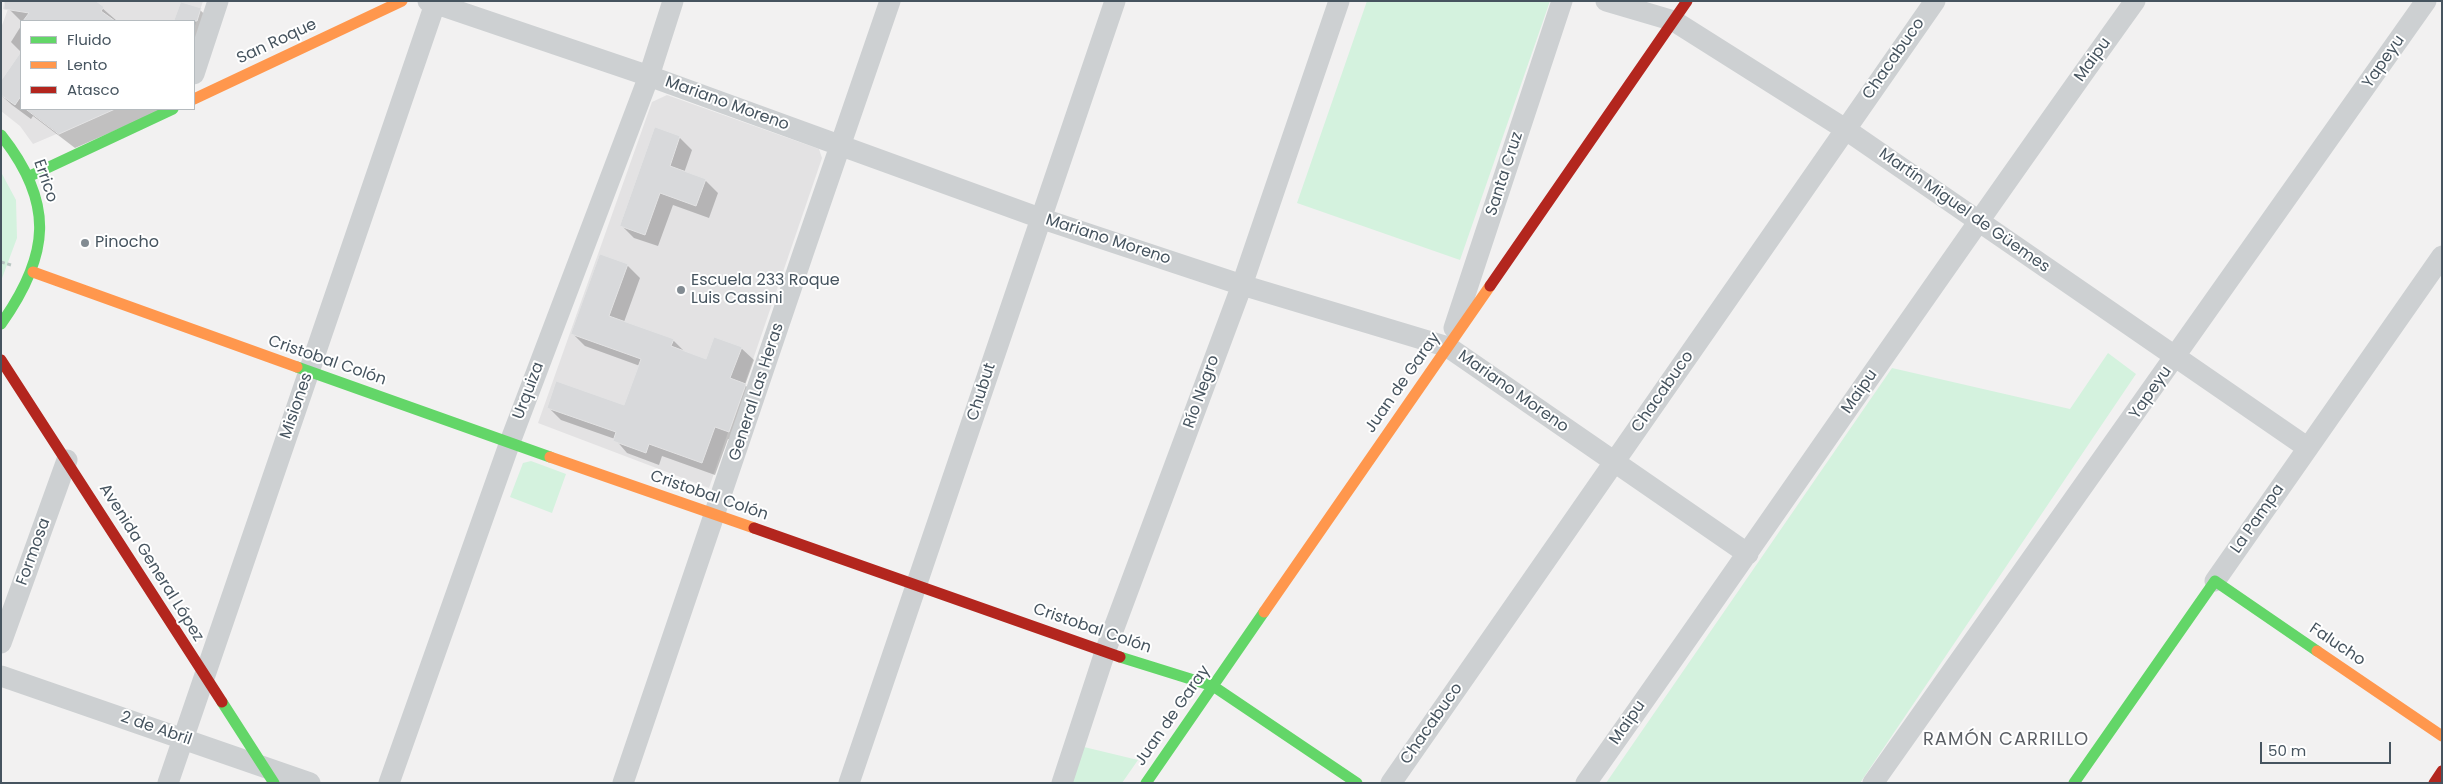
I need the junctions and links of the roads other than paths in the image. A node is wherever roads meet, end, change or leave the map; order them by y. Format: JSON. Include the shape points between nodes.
{"nodes":[{"id":1,"x":218,"y":1,"type":"edge"},
{"id":2,"x":402,"y":1,"type":"edge"},
{"id":3,"x":673,"y":1,"type":"edge"},
{"id":4,"x":890,"y":1,"type":"edge"},
{"id":5,"x":1115,"y":1,"type":"edge"},
{"id":6,"x":1339,"y":1,"type":"edge"},
{"id":7,"x":1562,"y":1,"type":"edge"},
{"id":8,"x":1606,"y":1,"type":"edge"},
{"id":9,"x":1688,"y":1,"type":"edge"},
{"id":10,"x":1935,"y":1,"type":"edge"},
{"id":11,"x":2135,"y":1,"type":"edge"},
{"id":12,"x":2426,"y":1,"type":"edge"},
{"id":13,"x":433,"y":2,"type":"edge"},
{"id":14,"x":1674,"y":21,"type":"junction"},
{"id":15,"x":195,"y":71,"type":"edge"},
{"id":16,"x":649,"y":76,"type":"junction"},
{"id":17,"x":195,"y":99,"type":"edge"},
{"id":18,"x":171,"y":110,"type":"edge"},
{"id":19,"x":1844,"y":129,"type":"junction"},
{"id":20,"x":1,"y":135,"type":"edge"},
{"id":21,"x":840,"y":144,"type":"junction"},
{"id":22,"x":30,"y":176,"type":"junction"},
{"id":23,"x":1040,"y":218,"type":"junction"},
{"id":24,"x":1978,"y":221,"type":"junction"},
{"id":25,"x":2440,"y":261,"type":"edge"},
{"id":26,"x":33,"y":272,"type":"junction"},
{"id":27,"x":1242,"y":285,"type":"junction"},
{"id":28,"x":1,"y":324,"type":"edge"},
{"id":29,"x":1448,"y":347,"type":"junction"},
{"id":30,"x":2176,"y":357,"type":"junction"},
{"id":31,"x":1,"y":360,"type":"edge"},
{"id":32,"x":309,"y":372,"type":"junction"},
{"id":33,"x":510,"y":442,"type":"junction"},
{"id":34,"x":2308,"y":448,"type":"junction"},
{"id":35,"x":68,"y":460,"type":"junction"},
{"id":36,"x":1614,"y":462,"type":"junction"},
{"id":37,"x":716,"y":516,"type":"junction"},
{"id":38,"x":1748,"y":554,"type":"junction"},
{"id":39,"x":2215,"y":581,"type":"junction"},
{"id":40,"x":917,"y":586,"type":"junction"},
{"id":41,"x":1,"y":644,"type":"edge"},
{"id":42,"x":1105,"y":652,"type":"junction"},
{"id":43,"x":1,"y":676,"type":"edge"},
{"id":44,"x":204,"y":677,"type":"junction"},
{"id":45,"x":1213,"y":686,"type":"junction"},
{"id":46,"x":2442,"y":736,"type":"edge"},
{"id":47,"x":183,"y":739,"type":"junction"},
{"id":48,"x":2442,"y":771,"type":"edge"},
{"id":49,"x":269,"y":775,"type":"edge"},
{"id":50,"x":168,"y":783,"type":"edge"},
{"id":51,"x":310,"y":783,"type":"edge"},
{"id":52,"x":389,"y":783,"type":"edge"},
{"id":53,"x":622,"y":783,"type":"edge"},
{"id":54,"x":849,"y":783,"type":"edge"},
{"id":55,"x":1062,"y":783,"type":"edge"},
{"id":56,"x":1146,"y":783,"type":"edge"},
{"id":57,"x":1358,"y":783,"type":"edge"},
{"id":58,"x":1391,"y":783,"type":"edge"},
{"id":59,"x":1586,"y":783,"type":"edge"},
{"id":60,"x":1873,"y":783,"type":"edge"},
{"id":61,"x":2074,"y":783,"type":"edge"},
{"id":62,"x":2434,"y":783,"type":"edge"}],
"edges":[{"from":1,"to":15,"type":"street"},
{"from":2,"to":17,"type":"street","name":"San Roque"},
{"from":3,"to":16,"type":"street","name":"Urquiza"},
{"from":4,"to":21,"type":"street","name":"General Las Heras"},
{"from":5,"to":23,"type":"street","name":"Chubut"},
{"from":6,"to":27,"type":"street","name":"Río Negro"},
{"from":7,"to":29,"type":"street","name":"Santa Cruz"},
{"from":8,"to":14,"type":"street","name":"Martín Miguel de Güemes"},
{"from":9,"to":14,"type":"street","name":"Juan de Garay"},
{"from":10,"to":19,"type":"street","name":"Chacabuco"},
{"from":11,"to":24,"type":"street","name":"Maipu"},
{"from":12,"to":30,"type":"street","name":"Yapeyu"},
{"from":13,"to":16,"type":"street","name":"Mariano Moreno"},
{"from":13,"to":32,"type":"street","name":"Misiones"},
{"from":14,"to":19,"type":"street","name":"Martín Miguel de Güemes"},
{"from":14,"to":29,"type":"street","name":"Juan de Garay"},
{"from":16,"to":21,"type":"street","name":"Mariano Moreno"},
{"from":16,"to":33,"type":"street","name":"Urquiza"},
{"from":18,"to":22,"type":"street"},
{"from":19,"to":24,"type":"street","name":"Martín Miguel de Güemes"},
{"from":19,"to":36,"type":"street","name":"Chacabuco"},
{"from":20,"to":22,"type":"street","name":"Errico"},
{"from":21,"to":23,"type":"street","name":"Mariano Moreno"},
{"from":21,"to":37,"type":"street","name":"General Las Heras"},
{"from":22,"to":26,"type":"street","name":"Errico","via":[[39,207],[40,232]]},
{"from":23,"to":27,"type":"street","name":"Mariano Moreno"},
{"from":23,"to":40,"type":"street","name":"Chubut"},
{"from":24,"to":30,"type":"street","name":"Martín Miguel de Güemes"},
{"from":24,"to":38,"type":"street","name":"Maipu"},
{"from":25,"to":34,"type":"street","name":"La Pampa"},
{"from":26,"to":28,"type":"street","name":"Errico","via":[[15,307]]},
{"from":26,"to":32,"type":"street","name":"Cristobal Colón"},
{"from":27,"to":29,"type":"street","name":"Mariano Moreno"},
{"from":27,"to":42,"type":"street","name":"Río Negro"},
{"from":29,"to":36,"type":"street","name":"Mariano Moreno"},
{"from":29,"to":45,"type":"street","name":"Juan de Garay"},
{"from":30,"to":34,"type":"street","name":"Martín Miguel de Güemes"},
{"from":30,"to":60,"type":"street","name":"Yapeyu"},
{"from":31,"to":35,"type":"street","name":"Avenida General López"},
{"from":32,"to":33,"type":"street","name":"Cristobal Colón"},
{"from":32,"to":44,"type":"street","name":"Misiones"},
{"from":33,"to":37,"type":"street","name":"Cristobal Colón"},
{"from":33,"to":52,"type":"street","name":"Urquiza"},
{"from":34,"to":39,"type":"street","name":"La Pampa"},
{"from":35,"to":41,"type":"street","name":"Formosa"},
{"from":35,"to":44,"type":"street","name":"Avenida General López"},
{"from":36,"to":38,"type":"street","name":"Mariano Moreno"},
{"from":36,"to":58,"type":"street","name":"Chacabuco"},
{"from":37,"to":40,"type":"street","name":"Cristobal Colón"},
{"from":37,"to":53,"type":"street","name":"General Las Heras"},
{"from":38,"to":59,"type":"street","name":"Maipu"},
{"from":39,"to":46,"type":"street","name":"Falucho"},
{"from":39,"to":61,"type":"street","name":"La Pampa"},
{"from":40,"to":42,"type":"street","name":"Cristobal Colón"},
{"from":40,"to":54,"type":"street","name":"Chubut"},
{"from":42,"to":45,"type":"street","name":"Cristobal Colón"},
{"from":42,"to":55,"type":"street","name":"Río Negro"},
{"from":43,"to":47,"type":"street","name":"2 de Abril"},
{"from":44,"to":47,"type":"street","name":"Misiones"},
{"from":44,"to":49,"type":"street","name":"Avenida General López"},
{"from":45,"to":56,"type":"street","name":"Juan de Garay"},
{"from":45,"to":57,"type":"street","name":"Cristobal Colón"},
{"from":47,"to":49,"type":"street","name":"2 de Abril"},
{"from":47,"to":50,"type":"street","name":"Misiones"},
{"from":48,"to":62,"type":"street"},
{"from":49,"to":51,"type":"street","name":"2 de Abril"}]}
